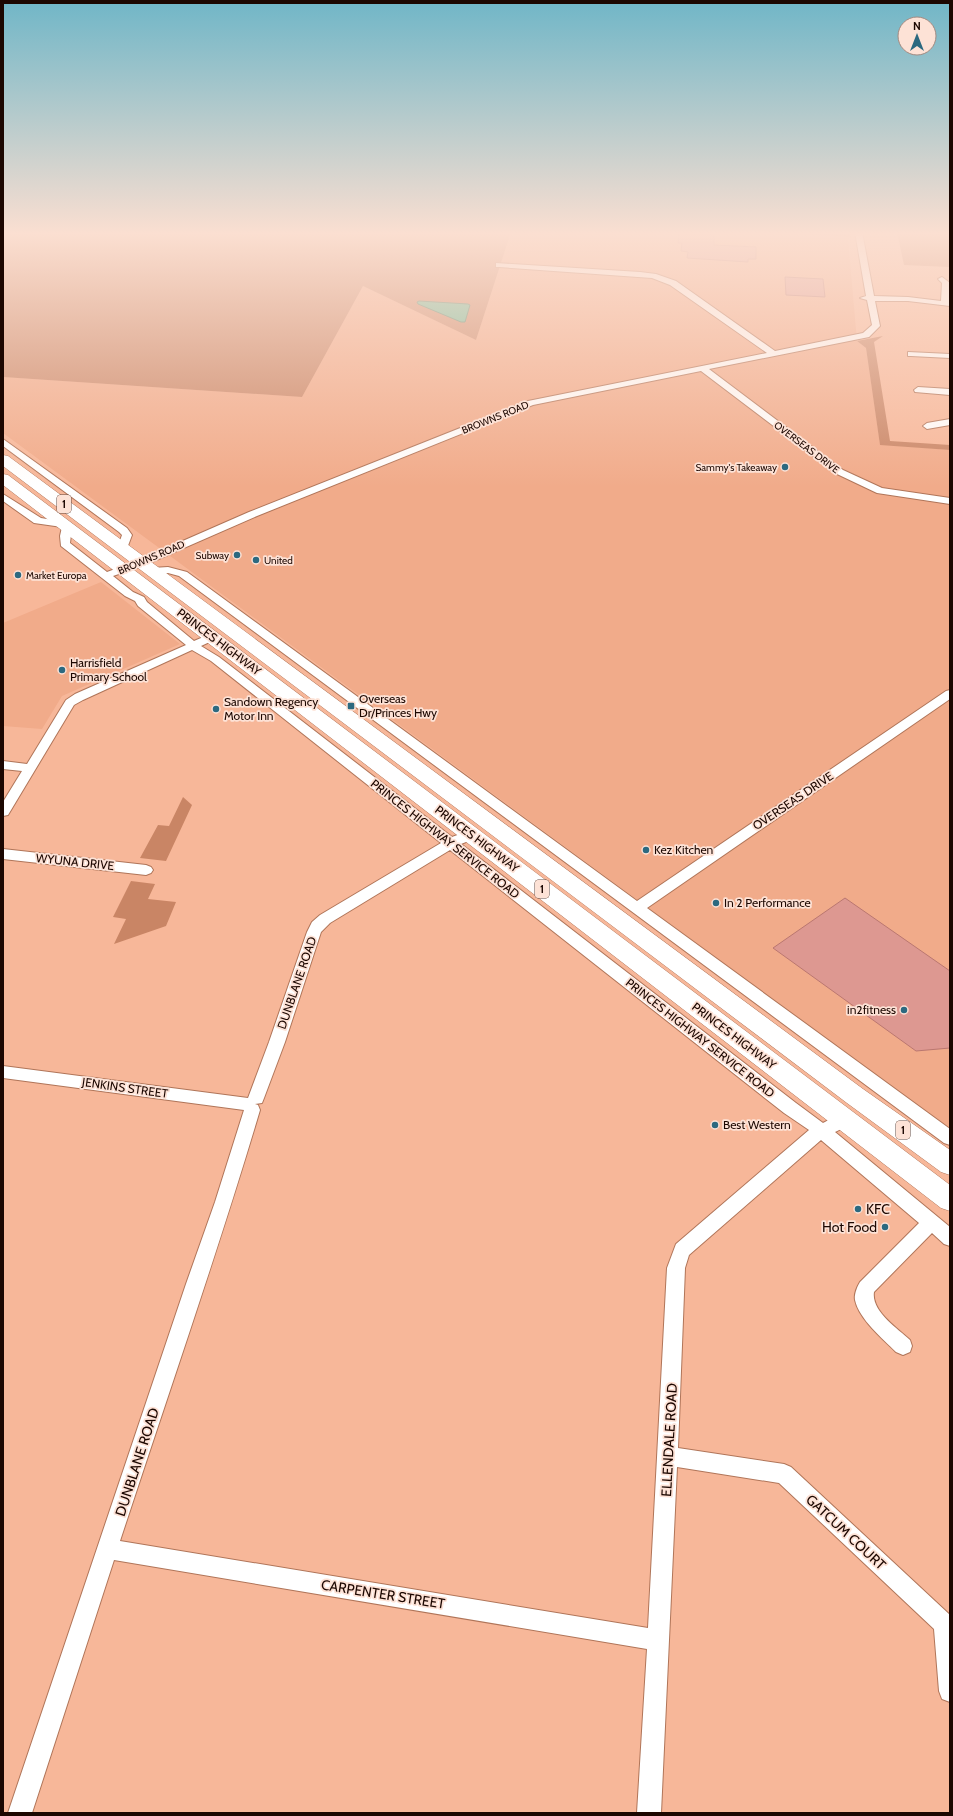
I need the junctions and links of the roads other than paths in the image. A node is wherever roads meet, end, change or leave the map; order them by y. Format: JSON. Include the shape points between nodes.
{"nodes":[{"id":1,"x":721,"y":317,"type":"edge"},
{"id":2,"x":873,"y":317,"type":"edge"},
{"id":3,"x":772,"y":353,"type":"junction"},
{"id":4,"x":912,"y":354,"type":"dead end"},
{"id":5,"x":950,"y":356,"type":"edge"},
{"id":6,"x":702,"y":368,"type":"junction"},
{"id":7,"x":918,"y":390,"type":"dead end"},
{"id":8,"x":950,"y":392,"type":"edge"},
{"id":9,"x":950,"y":422,"type":"edge"},
{"id":10,"x":927,"y":426,"type":"dead end"},
{"id":11,"x":3,"y":442,"type":"edge"},
{"id":12,"x":3,"y":459,"type":"edge"},
{"id":13,"x":3,"y":478,"type":"edge"},
{"id":14,"x":42,"y":489,"type":"junction"},
{"id":15,"x":25,"y":495,"type":"junction"},
{"id":16,"x":56,"y":498,"type":"junction"},
{"id":17,"x":5,"y":500,"type":"edge"},
{"id":18,"x":950,"y":501,"type":"edge"},
{"id":19,"x":39,"y":504,"type":"junction"},
{"id":20,"x":67,"y":526,"type":"junction"},
{"id":21,"x":128,"y":564,"type":"junction"},
{"id":22,"x":203,"y":641,"type":"junction"},
{"id":23,"x":950,"y":694,"type":"edge"},
{"id":24,"x":385,"y":744,"type":"junction"},
{"id":25,"x":3,"y":765,"type":"edge"},
{"id":26,"x":30,"y":768,"type":"junction"},
{"id":27,"x":3,"y":812,"type":"edge"},
{"id":28,"x":454,"y":822,"type":"junction"},
{"id":29,"x":471,"y":835,"type":"junction"},
{"id":30,"x":451,"y":843,"type":"junction"},
{"id":31,"x":3,"y":854,"type":"edge"},
{"id":32,"x":146,"y":870,"type":"dead end"},
{"id":33,"x":637,"y":908,"type":"junction"},
{"id":34,"x":3,"y":1072,"type":"edge"},
{"id":35,"x":855,"y":1096,"type":"junction"},
{"id":36,"x":819,"y":1100,"type":"junction"},
{"id":37,"x":252,"y":1104,"type":"junction"},
{"id":38,"x":842,"y":1118,"type":"junction"},
{"id":39,"x":821,"y":1130,"type":"junction"},
{"id":40,"x":950,"y":1138,"type":"edge"},
{"id":41,"x":950,"y":1164,"type":"edge"},
{"id":42,"x":950,"y":1200,"type":"edge"},
{"id":43,"x":930,"y":1223,"type":"junction"},
{"id":44,"x":950,"y":1238,"type":"edge"},
{"id":45,"x":903,"y":1346,"type":"dead end"},
{"id":46,"x":668,"y":1456,"type":"junction"},
{"id":47,"x":108,"y":1549,"type":"junction"},
{"id":48,"x":947,"y":1622,"type":"edge"},
{"id":49,"x":658,"y":1640,"type":"junction"},
{"id":50,"x":950,"y":1691,"type":"edge"},
{"id":51,"x":20,"y":1813,"type":"edge"},
{"id":52,"x":649,"y":1813,"type":"edge"}],
"edges":[{"from":1,"to":3,"type":"street"},
{"from":2,"to":3,"type":"street","name":"BROWNS ROAD","via":[[876,326],[866,335]]},
{"from":3,"to":6,"type":"street","name":"BROWNS ROAD"},
{"from":4,"to":5,"type":"street"},
{"from":6,"to":18,"type":"street","name":"OVERSEAS DRIVE","via":[[840,472],[880,490]]},
{"from":6,"to":21,"type":"street","name":"BROWNS ROAD","via":[[531,402]]},
{"from":7,"to":8,"type":"street"},
{"from":9,"to":10,"type":"street"},
{"from":11,"to":21,"type":"street","via":[[122,530],[127,535]]},
{"from":12,"to":14,"type":"highway","name":"PRINCES HIGHWAY","number":"1"},
{"from":13,"to":15,"type":"highway","name":"PRINCES HIGHWAY","number":"1"},
{"from":14,"to":15,"type":"highway"},
{"from":14,"to":16,"type":"highway","name":"PRINCES HIGHWAY","number":"1"},
{"from":15,"to":17,"type":"street"},
{"from":15,"to":19,"type":"highway","name":"PRINCES HIGHWAY","number":"1"},
{"from":16,"to":19,"type":"highway"},
{"from":16,"to":21,"type":"highway","name":"PRINCES HIGHWAY","number":"1"},
{"from":17,"to":20,"type":"street","via":[[38,521]]},
{"from":19,"to":20,"type":"highway","name":"PRINCES HIGHWAY","number":"1"},
{"from":20,"to":21,"type":"highway","name":"PRINCES HIGHWAY","number":"1"},
{"from":21,"to":22,"type":"highway","name":"PRINCES HIGHWAY","number":"1"},
{"from":21,"to":24,"type":"highway","name":"PRINCES HIGHWAY","number":"1"},
{"from":21,"to":33,"type":"street","via":[[183,574]]},
{"from":22,"to":26,"type":"street","via":[[72,701]]},
{"from":22,"to":28,"type":"highway","name":"PRINCES HIGHWAY","number":"1"},
{"from":22,"to":30,"type":"street","name":"PRINCES HIGHWAY SERVICE ROAD","via":[[214,659]]},
{"from":23,"to":33,"type":"street","name":"OVERSEAS DRIVE"},
{"from":24,"to":29,"type":"highway","via":[[411,774],[472,821],[474,825]]},
{"from":24,"to":35,"type":"highway","name":"PRINCES HIGHWAY","number":"1"},
{"from":25,"to":26,"type":"street"},
{"from":26,"to":27,"type":"street"},
{"from":28,"to":29,"type":"highway","name":"PRINCES HIGHWAY","number":"1"},
{"from":28,"to":30,"type":"street","via":[[455,832]]},
{"from":29,"to":30,"type":"street","name":"DUNBLANE ROAD"},
{"from":29,"to":36,"type":"highway","name":"PRINCES HIGHWAY","number":"1"},
{"from":30,"to":37,"type":"street","name":"DUNBLANE ROAD","via":[[317,926]]},
{"from":30,"to":39,"type":"street","name":"PRINCES HIGHWAY SERVICE ROAD","via":[[784,1104]]},
{"from":31,"to":32,"type":"street","name":"WYUNA DRIVE"},
{"from":33,"to":40,"type":"street"},
{"from":34,"to":37,"type":"street","name":"JENKINS STREET"},
{"from":35,"to":38,"type":"highway"},
{"from":35,"to":41,"type":"highway","name":"PRINCES HIGHWAY","number":"1"},
{"from":36,"to":38,"type":"highway","name":"PRINCES HIGHWAY","number":"1"},
{"from":36,"to":39,"type":"street","via":[[823,1115]]},
{"from":37,"to":47,"type":"street","name":"DUNBLANE ROAD","via":[[224,1202]]},
{"from":38,"to":39,"type":"street","name":"ELLENDALE ROAD","via":[[836,1125]]},
{"from":38,"to":42,"type":"highway","name":"PRINCES HIGHWAY","number":"1"},
{"from":39,"to":43,"type":"street","name":"PRINCES HIGHWAY SERVICE ROAD"},
{"from":39,"to":46,"type":"street","name":"ELLENDALE ROAD","via":[[682,1250],[676,1268]]},
{"from":43,"to":44,"type":"street","name":"PRINCES HIGHWAY SERVICE ROAD"},
{"from":43,"to":45,"type":"street","via":[[866,1288],[864,1300],[872,1315]]},
{"from":46,"to":48,"type":"street","name":"GATCUM COURT","via":[[784,1474]]},
{"from":46,"to":49,"type":"street","name":"ELLENDALE ROAD"},
{"from":47,"to":49,"type":"street","name":"CARPENTER STREET"},
{"from":47,"to":51,"type":"street","name":"DUNBLANE ROAD"},
{"from":48,"to":50,"type":"street","name":"GATCUM COURT"},
{"from":49,"to":52,"type":"street","name":"ELLENDALE ROAD"}]}
